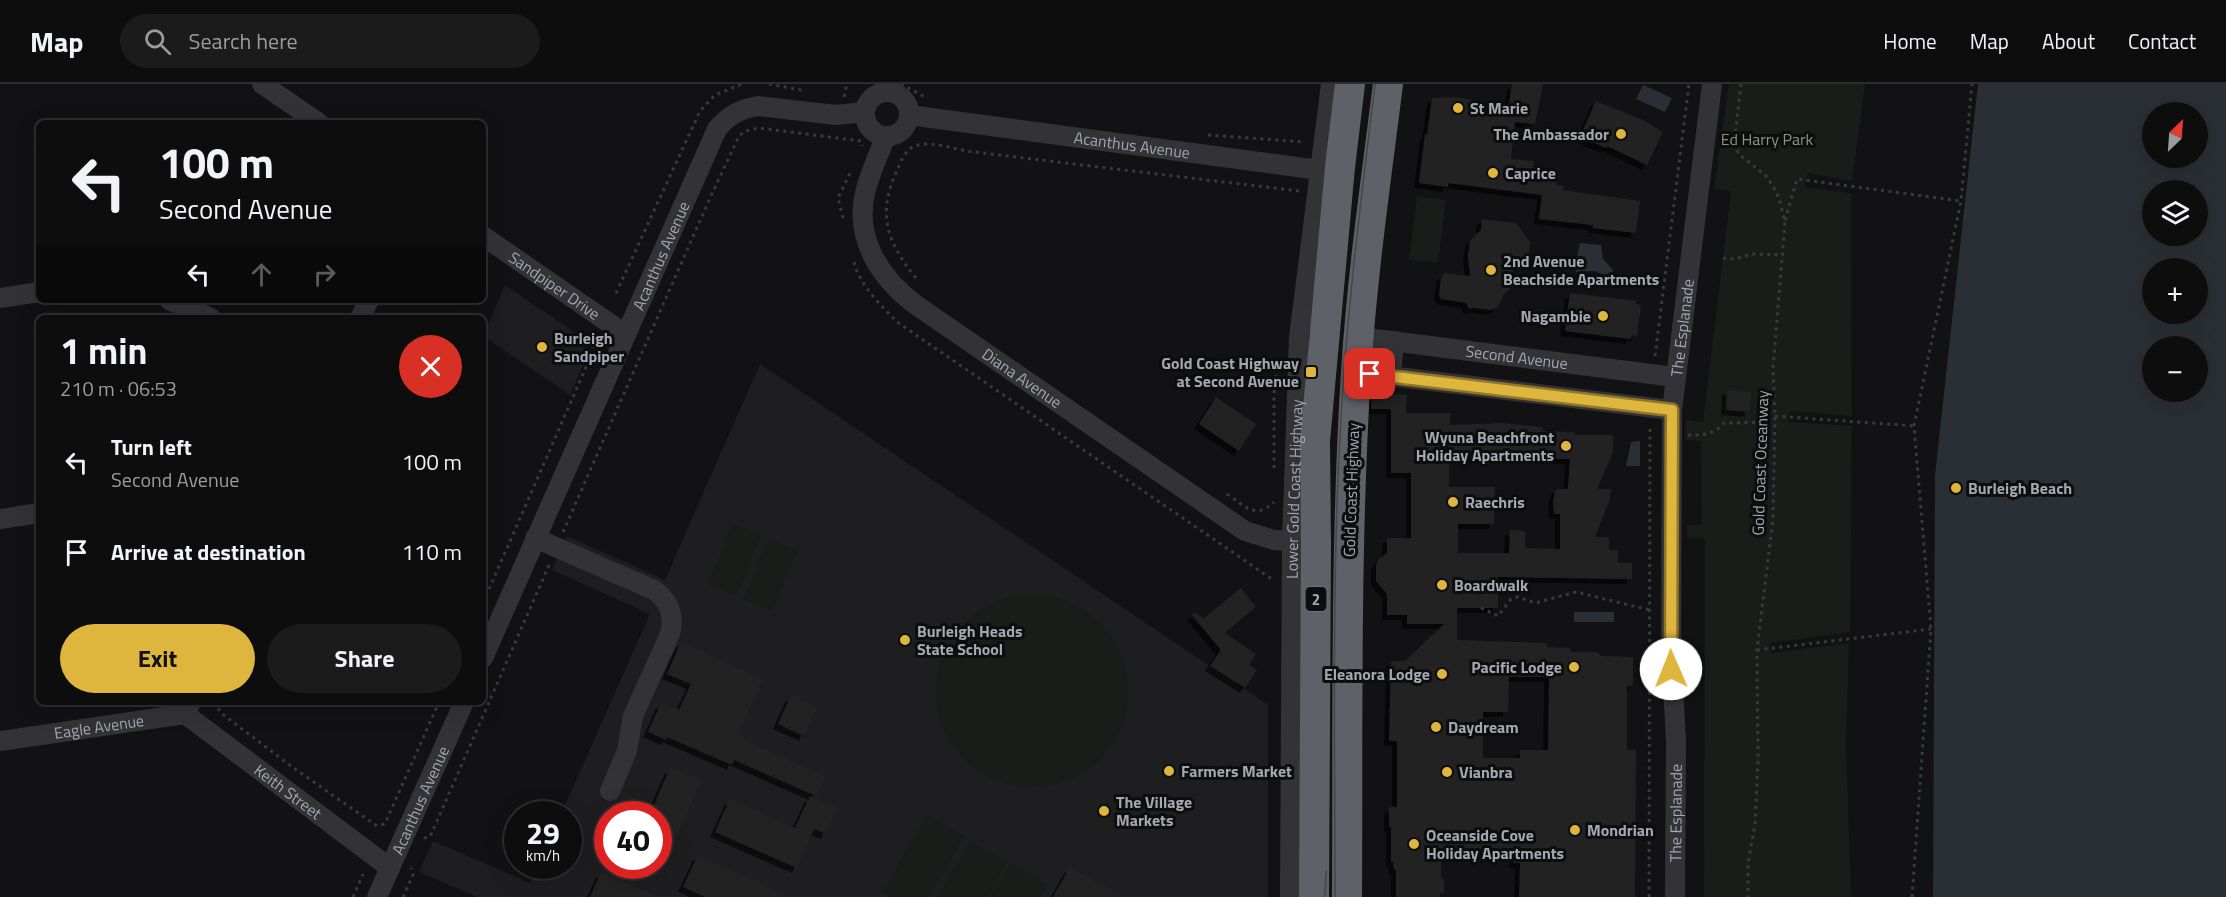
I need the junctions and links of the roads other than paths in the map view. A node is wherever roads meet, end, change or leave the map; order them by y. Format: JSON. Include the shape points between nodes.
{"nodes":[{"id":1,"x":261,"y":84,"type":"edge"},
{"id":2,"x":1331,"y":84,"type":"edge"},
{"id":3,"x":1350,"y":84,"type":"edge"},
{"id":4,"x":1388,"y":84,"type":"edge"},
{"id":5,"x":1712,"y":84,"type":"edge"},
{"id":6,"x":874,"y":89,"type":"edge"},
{"id":7,"x":865,"y":112,"type":"junction"},
{"id":8,"x":909,"y":115,"type":"junction"},
{"id":9,"x":315,"y":120,"type":"edge"},
{"id":10,"x":886,"y":136,"type":"junction"},
{"id":11,"x":1319,"y":170,"type":"junction"},
{"id":12,"x":486,"y":238,"type":"edge"},
{"id":13,"x":36,"y":292,"type":"edge"},
{"id":14,"x":0,"y":298,"type":"edge"},
{"id":15,"x":177,"y":303,"type":"edge"},
{"id":16,"x":205,"y":315,"type":"edge"},
{"id":17,"x":625,"y":334,"type":"junction"},
{"id":18,"x":1359,"y":337,"type":"junction"},
{"id":19,"x":1394,"y":341,"type":"junction"},
{"id":20,"x":1356,"y":372,"type":"junction"},
{"id":21,"x":1635,"y":372,"type":"junction"},
{"id":22,"x":1391,"y":376,"type":"junction"},
{"id":23,"x":1676,"y":377,"type":"junction"},
{"id":24,"x":1632,"y":405,"type":"junction"},
{"id":25,"x":1672,"y":410,"type":"junction"},
{"id":26,"x":36,"y":513,"type":"edge"},
{"id":27,"x":0,"y":519,"type":"edge"},
{"id":28,"x":536,"y":538,"type":"junction"},
{"id":29,"x":1292,"y":541,"type":"junction"},
{"id":30,"x":486,"y":651,"type":"edge"},
{"id":31,"x":463,"y":705,"type":"edge"},
{"id":32,"x":188,"y":708,"type":"edge"},
{"id":33,"x":0,"y":741,"type":"edge"},
{"id":34,"x":610,"y":791,"type":"dead end"},
{"id":35,"x":390,"y":868,"type":"junction"},
{"id":36,"x":377,"y":897,"type":"edge"},
{"id":37,"x":1290,"y":897,"type":"edge"},
{"id":38,"x":1314,"y":897,"type":"edge"},
{"id":39,"x":1347,"y":897,"type":"edge"},
{"id":40,"x":1675,"y":897,"type":"edge"}],
"edges":[{"from":1,"to":9,"type":"street"},
{"from":2,"to":11,"type":"street","name":"Lower Gold Coast Highway"},
{"from":3,"to":38,"type":"highway","name":"Gold Coast Highway","number":"2","via":[[1315,441]]},
{"from":4,"to":18,"type":"highway","name":"Gold Coast Highway","number":"2"},
{"from":5,"to":23,"type":"street","name":"The Esplanade"},
{"from":6,"to":7,"type":"street"},
{"from":6,"to":8,"type":"street","via":[[900,96]]},
{"from":7,"to":10,"type":"street","via":[[868,126]]},
{"from":7,"to":17,"type":"street","name":"Acanthus Avenue","via":[[836,116],[758,106],[729,115],[710,141]]},
{"from":8,"to":10,"type":"street","via":[[899,133]]},
{"from":8,"to":11,"type":"street","name":"Acanthus Avenue"},
{"from":10,"to":29,"type":"street","name":"Diana Avenue","via":[[866,190],[864,229],[873,258],[897,290],[1245,531]]},
{"from":11,"to":29,"type":"street","name":"Lower Gold Coast Highway","via":[[1299,337]]},
{"from":12,"to":17,"type":"street","name":"Sandpiper Drive"},
{"from":13,"to":14,"type":"street"},
{"from":15,"to":16,"type":"street"},
{"from":17,"to":28,"type":"street","name":"Acanthus Avenue"},
{"from":18,"to":19,"type":"street","name":"Second Avenue"},
{"from":18,"to":20,"type":"highway","name":"Gold Coast Highway","number":"2"},
{"from":19,"to":21,"type":"street","name":"Second Avenue"},
{"from":19,"to":22,"type":"street"},
{"from":20,"to":22,"type":"street","name":"Second Avenue"},
{"from":20,"to":39,"type":"highway","name":"Gold Coast Highway","number":"2","via":[[1349,567]]},
{"from":21,"to":23,"type":"street","name":"Second Avenue"},
{"from":21,"to":24,"type":"street"},
{"from":22,"to":24,"type":"street","name":"Second Avenue"},
{"from":23,"to":25,"type":"street","name":"The Esplanade"},
{"from":24,"to":25,"type":"street","name":"Second Avenue"},
{"from":25,"to":40,"type":"street","name":"The Esplanade"},
{"from":26,"to":27,"type":"street"},
{"from":28,"to":30,"type":"street","name":"Acanthus Avenue"},
{"from":28,"to":34,"type":"street","via":[[654,590],[672,615],[670,634],[633,716],[627,751]]},
{"from":29,"to":37,"type":"street","name":"Lower Gold Coast Highway"},
{"from":31,"to":35,"type":"street","name":"Acanthus Avenue"},
{"from":32,"to":33,"type":"street","name":"Eagle Avenue"},
{"from":32,"to":35,"type":"street","name":"Keith Street"},
{"from":35,"to":36,"type":"street","name":"Acanthus Avenue"}]}
